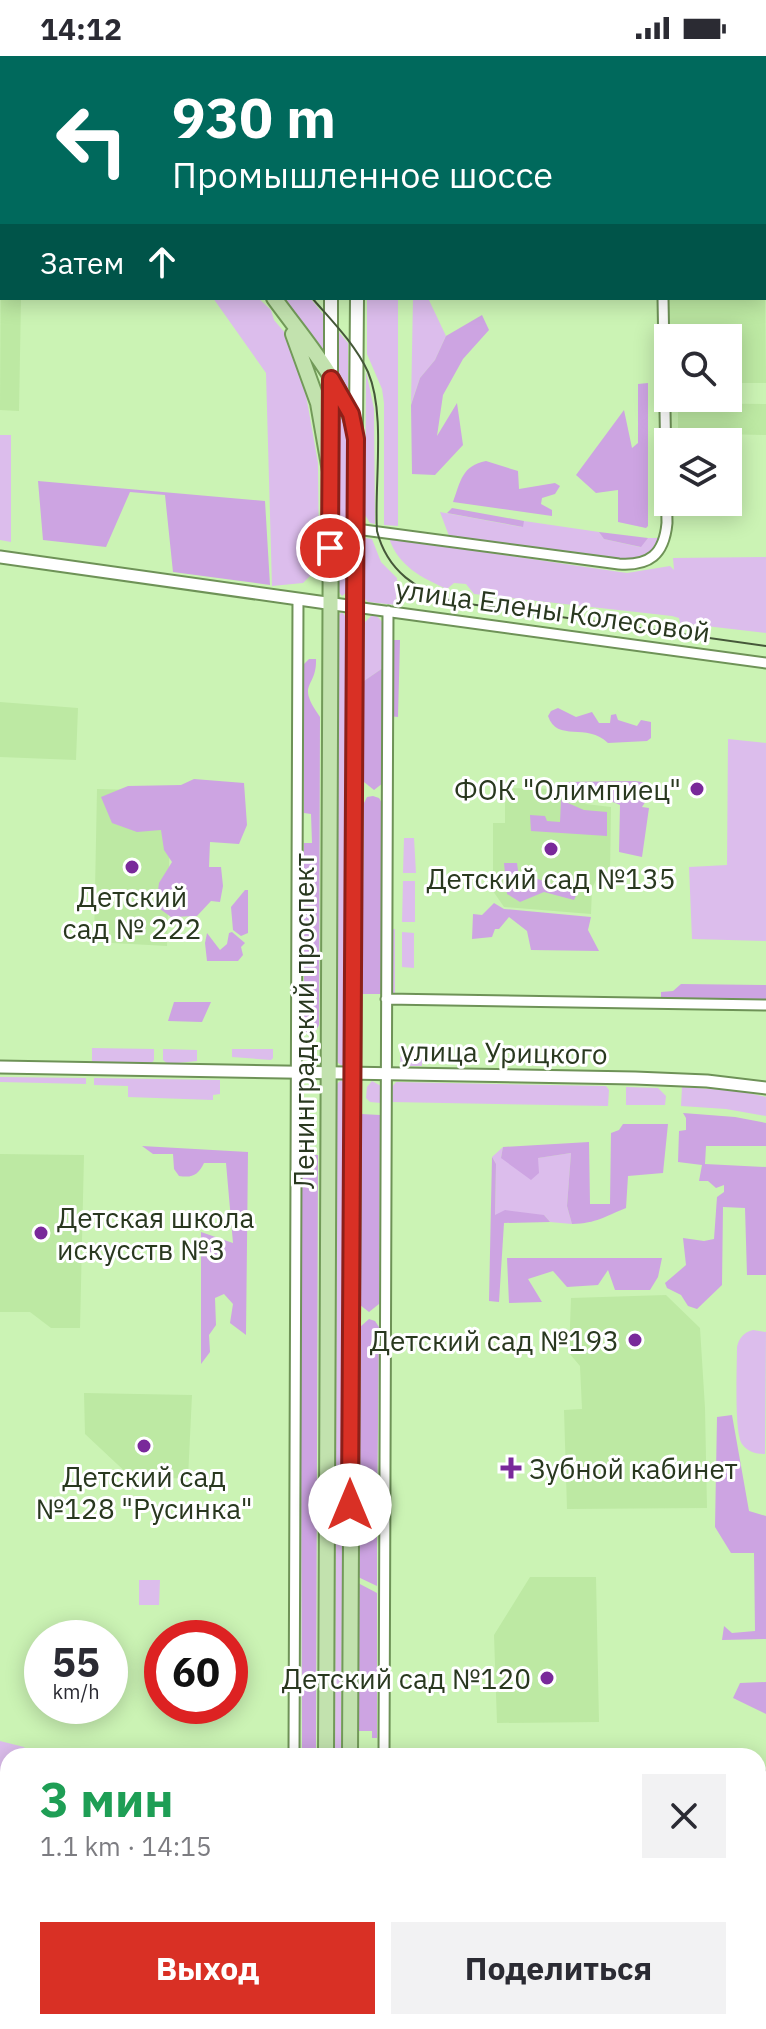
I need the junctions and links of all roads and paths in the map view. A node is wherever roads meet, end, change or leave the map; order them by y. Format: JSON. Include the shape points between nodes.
{"nodes":[{"id":1,"x":275,"y":300,"type":"edge"},
{"id":2,"x":275,"y":300,"type":"edge"},
{"id":3,"x":331,"y":300,"type":"edge"},
{"id":4,"x":357,"y":300,"type":"edge"},
{"id":5,"x":663,"y":300,"type":"edge"},
{"id":6,"x":331,"y":379,"type":"junction"},
{"id":7,"x":356,"y":439,"type":"junction"},
{"id":8,"x":331,"y":477,"type":"junction"},
{"id":9,"x":356,"y":529,"type":"junction"},
{"id":10,"x":0,"y":557,"type":"edge"},
{"id":11,"x":298,"y":599,"type":"junction"},
{"id":12,"x":329,"y":604,"type":"junction"},
{"id":13,"x":355,"y":607,"type":"junction"},
{"id":14,"x":388,"y":611,"type":"junction"},
{"id":15,"x":766,"y":663,"type":"edge"},
{"id":16,"x":386,"y":999,"type":"junction"},
{"id":17,"x":766,"y":1005,"type":"edge"},
{"id":18,"x":0,"y":1067,"type":"edge"},
{"id":19,"x":297,"y":1073,"type":"junction"},
{"id":20,"x":329,"y":1073,"type":"junction"},
{"id":21,"x":353,"y":1073,"type":"junction"},
{"id":22,"x":385,"y":1074,"type":"junction"},
{"id":23,"x":766,"y":1088,"type":"edge"},
{"id":24,"x":294,"y":1748,"type":"edge"},
{"id":25,"x":326,"y":1748,"type":"edge"},
{"id":26,"x":350,"y":1748,"type":"edge"},
{"id":27,"x":384,"y":1748,"type":"edge"}],
"edges":[{"from":1,"to":6,"type":"main road","name":"Ленинградский проспект"},
{"from":2,"to":8,"type":"main road","name":"Ленинградский проспект","via":[[311,379]]},
{"from":3,"to":6,"type":"main road"},
{"from":4,"to":7,"type":"main road"},
{"from":5,"to":9,"type":"street","via":[[667,523],[663,542],[651,558],[619,564]]},
{"from":6,"to":7,"type":"main road","name":"Ленинградский проспект","via":[[351,414]]},
{"from":6,"to":8,"type":"main road"},
{"from":7,"to":9,"type":"main road","name":"Ленинградский проспект"},
{"from":8,"to":12,"type":"main road","name":"Ленинградский проспект"},
{"from":9,"to":13,"type":"main road","name":"Ленинградский проспект"},
{"from":10,"to":11,"type":"street","name":"улица Елены Колесовой"},
{"from":11,"to":12,"type":"street","name":"улица Елены Колесовой"},
{"from":11,"to":19,"type":"street"},
{"from":12,"to":13,"type":"street","name":"улица Елены Колесовой"},
{"from":12,"to":20,"type":"main road","name":"Ленинградский проспект"},
{"from":13,"to":14,"type":"street","name":"улица Елены Колесовой"},
{"from":13,"to":21,"type":"main road","name":"Ленинградский проспект"},
{"from":14,"to":15,"type":"street","name":"улица Елены Колесовой"},
{"from":14,"to":16,"type":"street"},
{"from":16,"to":17,"type":"street","name":"улица Урицкого"},
{"from":16,"to":22,"type":"street"},
{"from":18,"to":19,"type":"street","name":"улица Урицкого"},
{"from":19,"to":20,"type":"street","name":"улица Урицкого"},
{"from":19,"to":24,"type":"street"},
{"from":20,"to":21,"type":"street","name":"улица Урицкого"},
{"from":20,"to":25,"type":"main road","name":"Ленинградский проспект"},
{"from":21,"to":22,"type":"street","name":"улица Урицкого"},
{"from":21,"to":26,"type":"main road","name":"Ленинградский проспект"},
{"from":22,"to":23,"type":"street","name":"улица Урицкого","via":[[675,1079]]},
{"from":22,"to":27,"type":"street"}]}
